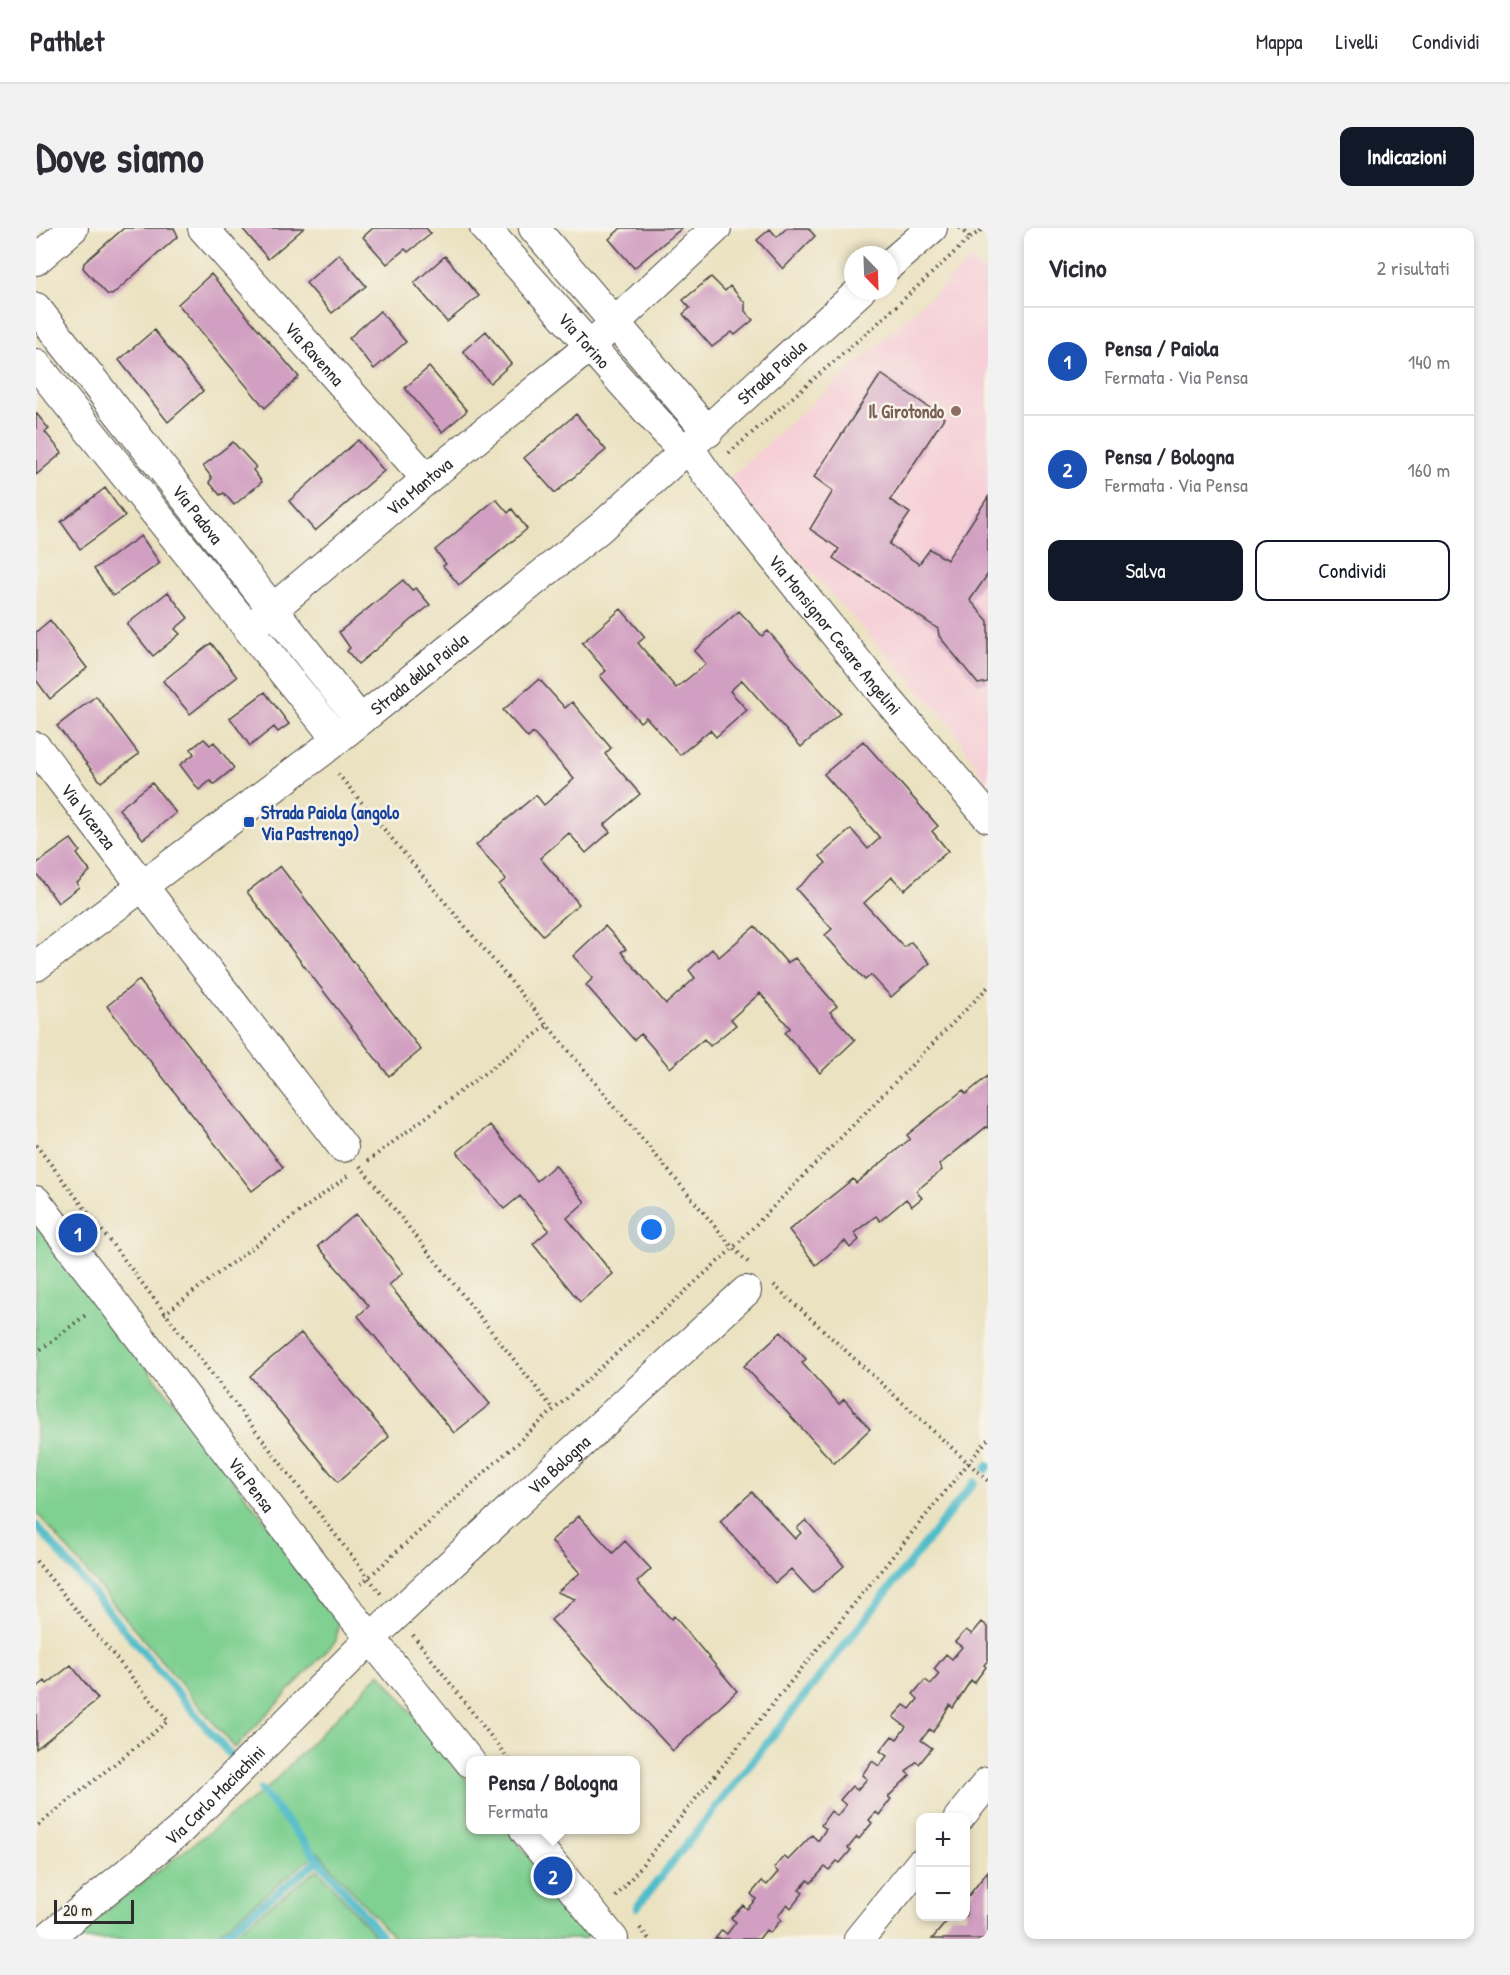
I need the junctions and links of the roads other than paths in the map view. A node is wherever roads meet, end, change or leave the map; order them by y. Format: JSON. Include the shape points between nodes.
{"nodes":[{"id":1,"x":73,"y":228,"type":"edge"},
{"id":2,"x":203,"y":228,"type":"edge"},
{"id":3,"x":485,"y":228,"type":"edge"},
{"id":4,"x":534,"y":228,"type":"edge"},
{"id":5,"x":716,"y":228,"type":"edge"},
{"id":6,"x":932,"y":228,"type":"edge"},
{"id":7,"x":898,"y":257,"type":"edge"},
{"id":8,"x":36,"y":260,"type":"edge"},
{"id":9,"x":850,"y":300,"type":"edge"},
{"id":10,"x":36,"y":308,"type":"edge"},
{"id":11,"x":614,"y":322,"type":"junction"},
{"id":12,"x":590,"y":346,"type":"junction"},
{"id":13,"x":36,"y":364,"type":"edge"},
{"id":14,"x":694,"y":444,"type":"junction"},
{"id":15,"x":427,"y":478,"type":"junction"},
{"id":16,"x":273,"y":609,"type":"junction"},
{"id":17,"x":249,"y":629,"type":"junction"},
{"id":18,"x":360,"y":720,"type":"junction"},
{"id":19,"x":329,"y":745,"type":"junction"},
{"id":20,"x":36,"y":747,"type":"edge"},
{"id":21,"x":988,"y":817,"type":"edge"},
{"id":22,"x":144,"y":885,"type":"junction"},
{"id":23,"x":36,"y":966,"type":"edge"},
{"id":24,"x":343,"y":1147,"type":"road end"},
{"id":25,"x":36,"y":1201,"type":"edge"},
{"id":26,"x":755,"y":1278,"type":"road end"},
{"id":27,"x":371,"y":1638,"type":"junction"},
{"id":28,"x":466,"y":1756,"type":"edge"},
{"id":29,"x":988,"y":1782,"type":"edge"},
{"id":30,"x":963,"y":1813,"type":"edge"},
{"id":31,"x":528,"y":1834,"type":"edge"},
{"id":32,"x":919,"y":1867,"type":"edge"},
{"id":33,"x":605,"y":1929,"type":"edge"},
{"id":34,"x":46,"y":1939,"type":"edge"},
{"id":35,"x":859,"y":1939,"type":"edge"}],
"edges":[{"from":1,"to":8,"type":"street"},
{"from":2,"to":15,"type":"street","name":"Via Ravenna"},
{"from":3,"to":12,"type":"street","name":"Via Torino"},
{"from":4,"to":11,"type":"street","name":"Via Torino"},
{"from":5,"to":11,"type":"street"},
{"from":6,"to":7,"type":"street"},
{"from":9,"to":14,"type":"street","name":"Strada Paiola"},
{"from":10,"to":16,"type":"street","name":"Via Padova"},
{"from":11,"to":12,"type":"street","name":"Via Mantova"},
{"from":11,"to":14,"type":"street","name":"Via Torino"},
{"from":12,"to":14,"type":"street","name":"Via Torino"},
{"from":12,"to":15,"type":"street","name":"Via Mantova"},
{"from":13,"to":17,"type":"street","name":"Via Padova"},
{"from":14,"to":18,"type":"street","name":"Strada della Paiola","via":[[600,528]]},
{"from":14,"to":21,"type":"street","name":"Via Monsignor Cesare Angelini","via":[[705,473]]},
{"from":15,"to":16,"type":"street","name":"Via Mantova"},
{"from":16,"to":17,"type":"street","name":"Via Mantova"},
{"from":16,"to":18,"type":"street","name":"Via Padova"},
{"from":17,"to":19,"type":"street","name":"Via Padova"},
{"from":18,"to":19,"type":"street","name":"Strada della Paiola"},
{"from":19,"to":22,"type":"street","name":"Strada della Paiola"},
{"from":20,"to":22,"type":"street","name":"Via Vicenza"},
{"from":22,"to":23,"type":"street","name":"Strada della Paiola"},
{"from":22,"to":24,"type":"street"},
{"from":25,"to":27,"type":"street","name":"Via Pensa"},
{"from":26,"to":27,"type":"street","name":"Via Bologna"},
{"from":27,"to":28,"type":"street","name":"Via Pensa"},
{"from":27,"to":34,"type":"street","name":"Via Carlo Maciachini","via":[[178,1832]]},
{"from":29,"to":30,"type":"street"},
{"from":31,"to":33,"type":"street"},
{"from":32,"to":35,"type":"street"}]}
